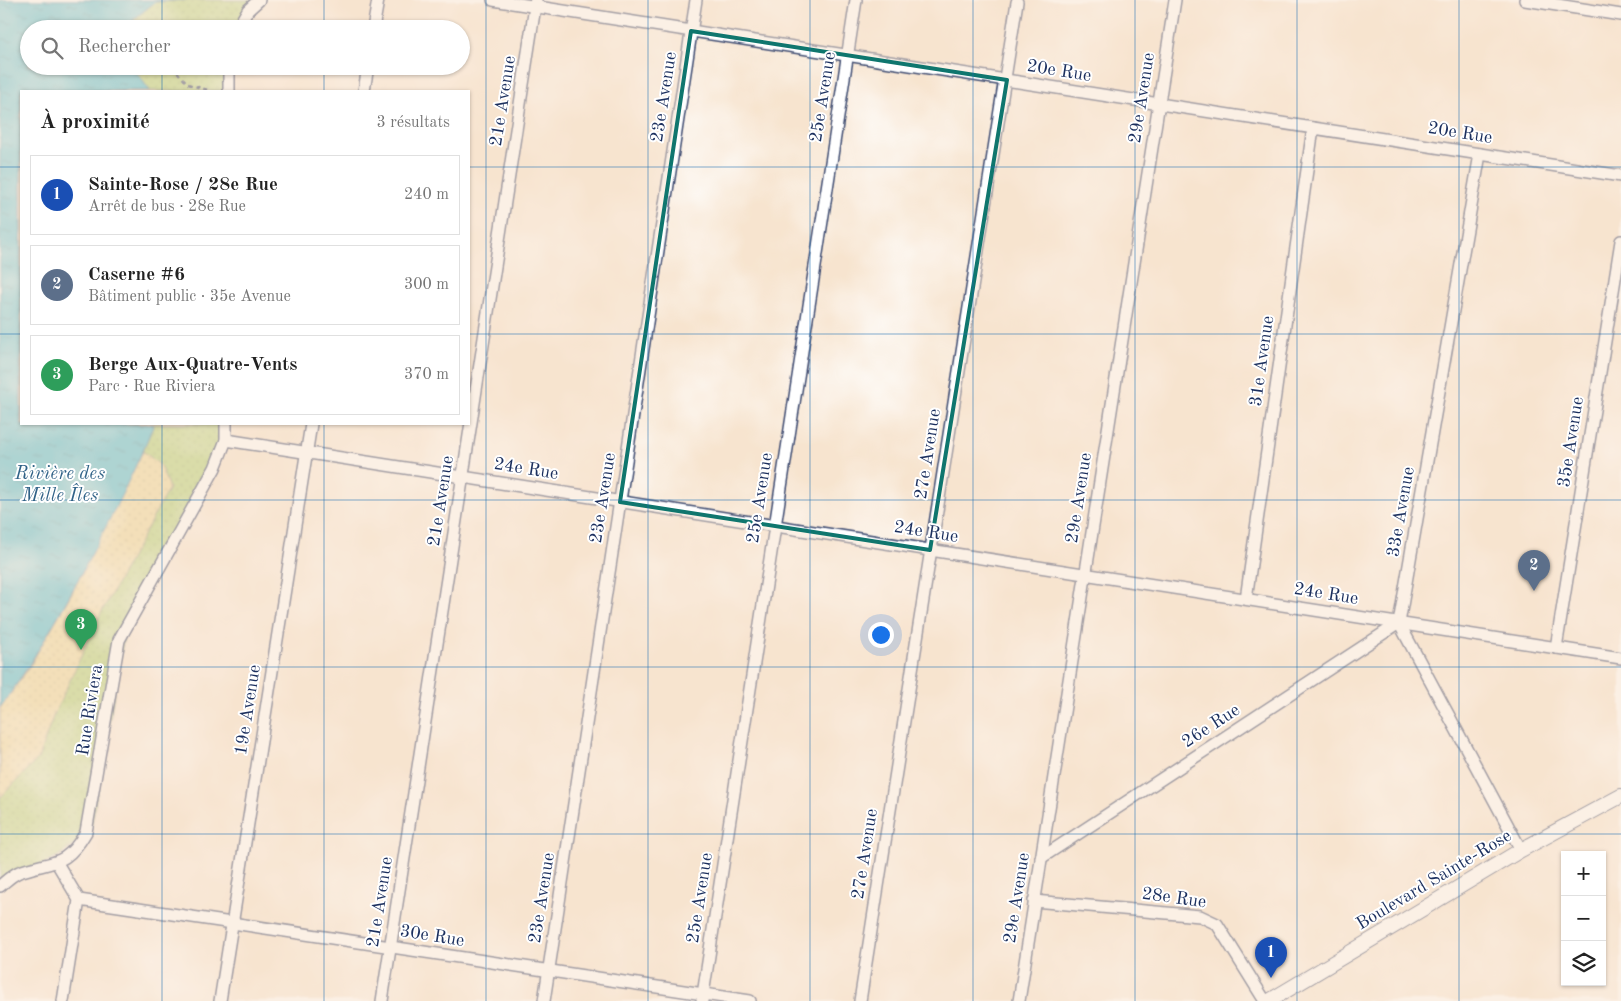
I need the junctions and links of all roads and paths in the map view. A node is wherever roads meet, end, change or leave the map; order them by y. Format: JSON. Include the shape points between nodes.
{"nodes":[{"id":1,"x":259,"y":0,"type":"edge"},
{"id":2,"x":378,"y":0,"type":"edge"},
{"id":3,"x":492,"y":0,"type":"edge"},
{"id":4,"x":696,"y":0,"type":"edge"},
{"id":5,"x":856,"y":0,"type":"edge"},
{"id":6,"x":1175,"y":0,"type":"edge"},
{"id":7,"x":1525,"y":0,"type":"edge"},
{"id":8,"x":1018,"y":2,"type":"dead end"},
{"id":9,"x":536,"y":4,"type":"edge"},
{"id":10,"x":1621,"y":15,"type":"edge"},
{"id":11,"x":242,"y":20,"type":"edge"},
{"id":12,"x":375,"y":20,"type":"edge"},
{"id":13,"x":692,"y":31,"type":"junction"},
{"id":14,"x":847,"y":56,"type":"junction"},
{"id":15,"x":177,"y":75,"type":"edge"},
{"id":16,"x":229,"y":75,"type":"edge"},
{"id":17,"x":367,"y":75,"type":"edge"},
{"id":18,"x":1007,"y":80,"type":"junction"},
{"id":19,"x":208,"y":90,"type":"edge"},
{"id":20,"x":228,"y":90,"type":"edge"},
{"id":21,"x":364,"y":90,"type":"edge"},
{"id":22,"x":1159,"y":104,"type":"junction"},
{"id":23,"x":1313,"y":128,"type":"junction"},
{"id":24,"x":1480,"y":154,"type":"junction"},
{"id":25,"x":1621,"y":176,"type":"edge"},
{"id":26,"x":1621,"y":241,"type":"edge"},
{"id":27,"x":226,"y":425,"type":"edge"},
{"id":28,"x":311,"y":425,"type":"edge"},
{"id":29,"x":226,"y":440,"type":"junction"},
{"id":30,"x":306,"y":453,"type":"junction"},
{"id":31,"x":463,"y":477,"type":"junction"},
{"id":32,"x":620,"y":502,"type":"junction"},
{"id":33,"x":773,"y":526,"type":"junction"},
{"id":34,"x":930,"y":550,"type":"junction"},
{"id":35,"x":1085,"y":574,"type":"junction"},
{"id":36,"x":1246,"y":599,"type":"junction"},
{"id":37,"x":1399,"y":623,"type":"junction"},
{"id":38,"x":1556,"y":648,"type":"junction"},
{"id":39,"x":1621,"y":658,"type":"edge"},
{"id":40,"x":1621,"y":796,"type":"edge"},
{"id":41,"x":1521,"y":850,"type":"junction"},
{"id":42,"x":1041,"y":858,"type":"junction"},
{"id":43,"x":57,"y":863,"type":"junction"},
{"id":44,"x":0,"y":886,"type":"edge"},
{"id":45,"x":79,"y":900,"type":"junction"},
{"id":46,"x":1034,"y":901,"type":"junction"},
{"id":47,"x":232,"y":923,"type":"junction"},
{"id":48,"x":390,"y":947,"type":"junction"},
{"id":49,"x":548,"y":971,"type":"junction"},
{"id":50,"x":703,"y":998,"type":"edge"},
{"id":51,"x":63,"y":1001,"type":"edge"},
{"id":52,"x":220,"y":1001,"type":"edge"},
{"id":53,"x":382,"y":1001,"type":"edge"},
{"id":54,"x":544,"y":1001,"type":"edge"},
{"id":55,"x":750,"y":1001,"type":"edge"},
{"id":56,"x":860,"y":1001,"type":"edge"},
{"id":57,"x":1019,"y":1001,"type":"edge"},
{"id":58,"x":1267,"y":1001,"type":"edge"}],
"edges":[{"from":1,"to":11,"type":"street"},
{"from":2,"to":12,"type":"street"},
{"from":3,"to":9,"type":"street","name":"20e Rue"},
{"from":4,"to":13,"type":"street","name":"23e Avenue"},
{"from":5,"to":14,"type":"street","name":"25e Avenue"},
{"from":6,"to":22,"type":"street","name":"29e Avenue"},
{"from":7,"to":10,"type":"street"},
{"from":8,"to":18,"type":"street","name":"27e Avenue"},
{"from":9,"to":13,"type":"street","name":"20e Rue"},
{"from":9,"to":31,"type":"street","name":"21e Avenue"},
{"from":13,"to":14,"type":"street","name":"20e Rue"},
{"from":13,"to":32,"type":"street","name":"23e Avenue"},
{"from":14,"to":18,"type":"street","name":"20e Rue"},
{"from":14,"to":33,"type":"street","name":"25e Avenue"},
{"from":15,"to":19,"type":"path","via":[[188,84]]},
{"from":16,"to":20,"type":"street"},
{"from":17,"to":21,"type":"street"},
{"from":18,"to":22,"type":"street","name":"20e Rue"},
{"from":18,"to":34,"type":"street","name":"27e Avenue"},
{"from":22,"to":23,"type":"street","name":"20e Rue"},
{"from":22,"to":35,"type":"street","name":"29e Avenue"},
{"from":23,"to":24,"type":"street","name":"20e Rue"},
{"from":23,"to":36,"type":"street","name":"31e Avenue"},
{"from":24,"to":25,"type":"street","name":"20e Rue"},
{"from":24,"to":37,"type":"street","name":"33e Avenue"},
{"from":26,"to":38,"type":"street","name":"35e Avenue"},
{"from":27,"to":29,"type":"street","name":"Rue Riviera"},
{"from":28,"to":30,"type":"street","name":"19e Avenue"},
{"from":29,"to":30,"type":"street","name":"24e Rue"},
{"from":29,"to":43,"type":"street","name":"Rue Riviera","via":[[215,468],[119,640],[86,832],[75,850]]},
{"from":30,"to":31,"type":"street","name":"24e Rue"},
{"from":30,"to":47,"type":"street","name":"19e Avenue"},
{"from":31,"to":32,"type":"street","name":"24e Rue"},
{"from":31,"to":48,"type":"street","name":"21e Avenue"},
{"from":32,"to":33,"type":"street","name":"24e Rue"},
{"from":32,"to":49,"type":"street","name":"23e Avenue"},
{"from":33,"to":34,"type":"street","name":"24e Rue"},
{"from":33,"to":50,"type":"street","name":"25e Avenue"},
{"from":34,"to":35,"type":"street","name":"24e Rue"},
{"from":34,"to":56,"type":"street","name":"27e Avenue"},
{"from":35,"to":36,"type":"street","name":"24e Rue"},
{"from":35,"to":42,"type":"street","name":"29e Avenue"},
{"from":36,"to":37,"type":"street","name":"24e Rue"},
{"from":37,"to":38,"type":"street","name":"24e Rue"},
{"from":37,"to":41,"type":"street"},
{"from":37,"to":42,"type":"street","name":"26e Rue"},
{"from":38,"to":39,"type":"street","name":"24e Rue"},
{"from":40,"to":41,"type":"street","name":"Boulevard Sainte-Rose"},
{"from":41,"to":58,"type":"street","name":"Boulevard Sainte-Rose"},
{"from":42,"to":46,"type":"street","name":"29e Avenue"},
{"from":43,"to":44,"type":"street","name":"Rue Riviera","via":[[18,873]]},
{"from":43,"to":45,"type":"street"},
{"from":45,"to":47,"type":"street","name":"30e Rue"},
{"from":45,"to":51,"type":"street"},
{"from":46,"to":57,"type":"street","name":"29e Avenue"},
{"from":46,"to":58,"type":"street","name":"28e Rue","via":[[1200,916],[1217,924]]},
{"from":47,"to":48,"type":"street","name":"30e Rue"},
{"from":47,"to":52,"type":"street","name":"19e Avenue"},
{"from":48,"to":49,"type":"street","name":"30e Rue"},
{"from":48,"to":53,"type":"street","name":"21e Avenue"},
{"from":49,"to":50,"type":"street","name":"30e Rue"},
{"from":49,"to":54,"type":"street","name":"23e Avenue"},
{"from":50,"to":55,"type":"street","name":"30e Rue"}]}
